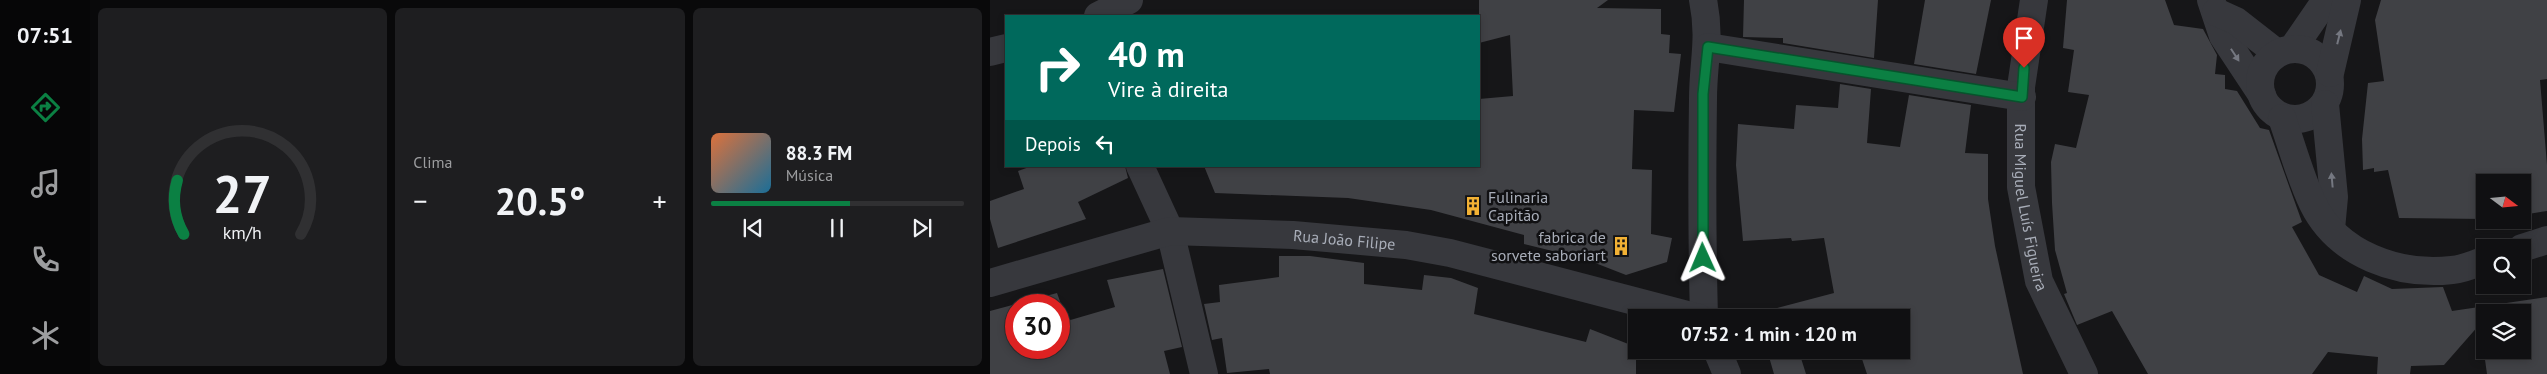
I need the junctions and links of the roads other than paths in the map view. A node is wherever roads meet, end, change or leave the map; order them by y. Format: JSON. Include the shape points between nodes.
{"nodes":[{"id":1,"x":1129,"y":0,"type":"edge"},
{"id":2,"x":1703,"y":0,"type":"edge"},
{"id":3,"x":2034,"y":0,"type":"edge"},
{"id":4,"x":2326,"y":0,"type":"edge"},
{"id":5,"x":2347,"y":0,"type":"edge"},
{"id":6,"x":2214,"y":6,"type":"edge"},
{"id":7,"x":1100,"y":15,"type":"edge"},
{"id":8,"x":1708,"y":47,"type":"junction"},
{"id":9,"x":1005,"y":48,"type":"edge"},
{"id":10,"x":2285,"y":50,"type":"junction"},
{"id":11,"x":990,"y":52,"type":"edge"},
{"id":12,"x":2330,"y":73,"type":"junction"},
{"id":13,"x":2262,"y":95,"type":"junction"},
{"id":14,"x":2022,"y":97,"type":"junction"},
{"id":15,"x":2325,"y":104,"type":"junction"},
{"id":16,"x":2282,"y":118,"type":"junction"},
{"id":17,"x":1140,"y":167,"type":"edge"},
{"id":18,"x":2331,"y":229,"type":"junction"},
{"id":19,"x":1170,"y":230,"type":"junction"},
{"id":20,"x":2547,"y":240,"type":"edge"},
{"id":21,"x":2531,"y":245,"type":"edge"},
{"id":22,"x":2476,"y":263,"type":"edge"},
{"id":23,"x":990,"y":283,"type":"edge"},
{"id":24,"x":1665,"y":309,"type":"edge"},
{"id":25,"x":1704,"y":309,"type":"edge"},
{"id":26,"x":1721,"y":359,"type":"edge"},
{"id":27,"x":1204,"y":374,"type":"edge"},
{"id":28,"x":1727,"y":374,"type":"edge"},
{"id":29,"x":2084,"y":374,"type":"edge"}],
"edges":[{"from":1,"to":7,"type":"street"},
{"from":2,"to":8,"type":"street"},
{"from":3,"to":14,"type":"street","name":"Rua Miguel Luís Figueira"},
{"from":4,"to":10,"type":"street"},
{"from":12,"to":5,"type":"street","one_way":true},
{"from":6,"to":10,"type":"street"},
{"from":6,"to":13,"type":"street","one_way":true,"via":[[2223,36]]},
{"from":8,"to":14,"type":"street"},
{"from":8,"to":25,"type":"street","via":[[1703,94]]},
{"from":9,"to":11,"type":"street"},
{"from":10,"to":12,"type":"street","via":[[2308,50],[2322,59]]},
{"from":10,"to":13,"type":"street","via":[[2266,64],[2260,79]]},
{"from":12,"to":15,"type":"street","via":[[2331,89]]},
{"from":13,"to":16,"type":"street","via":[[2269,109]]},
{"from":14,"to":29,"type":"street","name":"Rua Miguel Luís Figueira","via":[[2021,187],[2039,281]]},
{"from":15,"to":16,"type":"street","via":[[2314,115],[2298,120]]},
{"from":18,"to":15,"type":"street","one_way":true,"via":[[2334,197]]},
{"from":16,"to":18,"type":"street","via":[[2314,205]]},
{"from":17,"to":19,"type":"street"},
{"from":18,"to":22,"type":"street","via":[[2345,245],[2406,270],[2453,270]]},
{"from":19,"to":23,"type":"street","name":"Rua João Filipe"},
{"from":19,"to":24,"type":"street","name":"Rua João Filipe","via":[[1293,234],[1406,245],[1450,253]]},
{"from":19,"to":27,"type":"street"},
{"from":20,"to":21,"type":"street"},
{"from":26,"to":28,"type":"street"}]}
